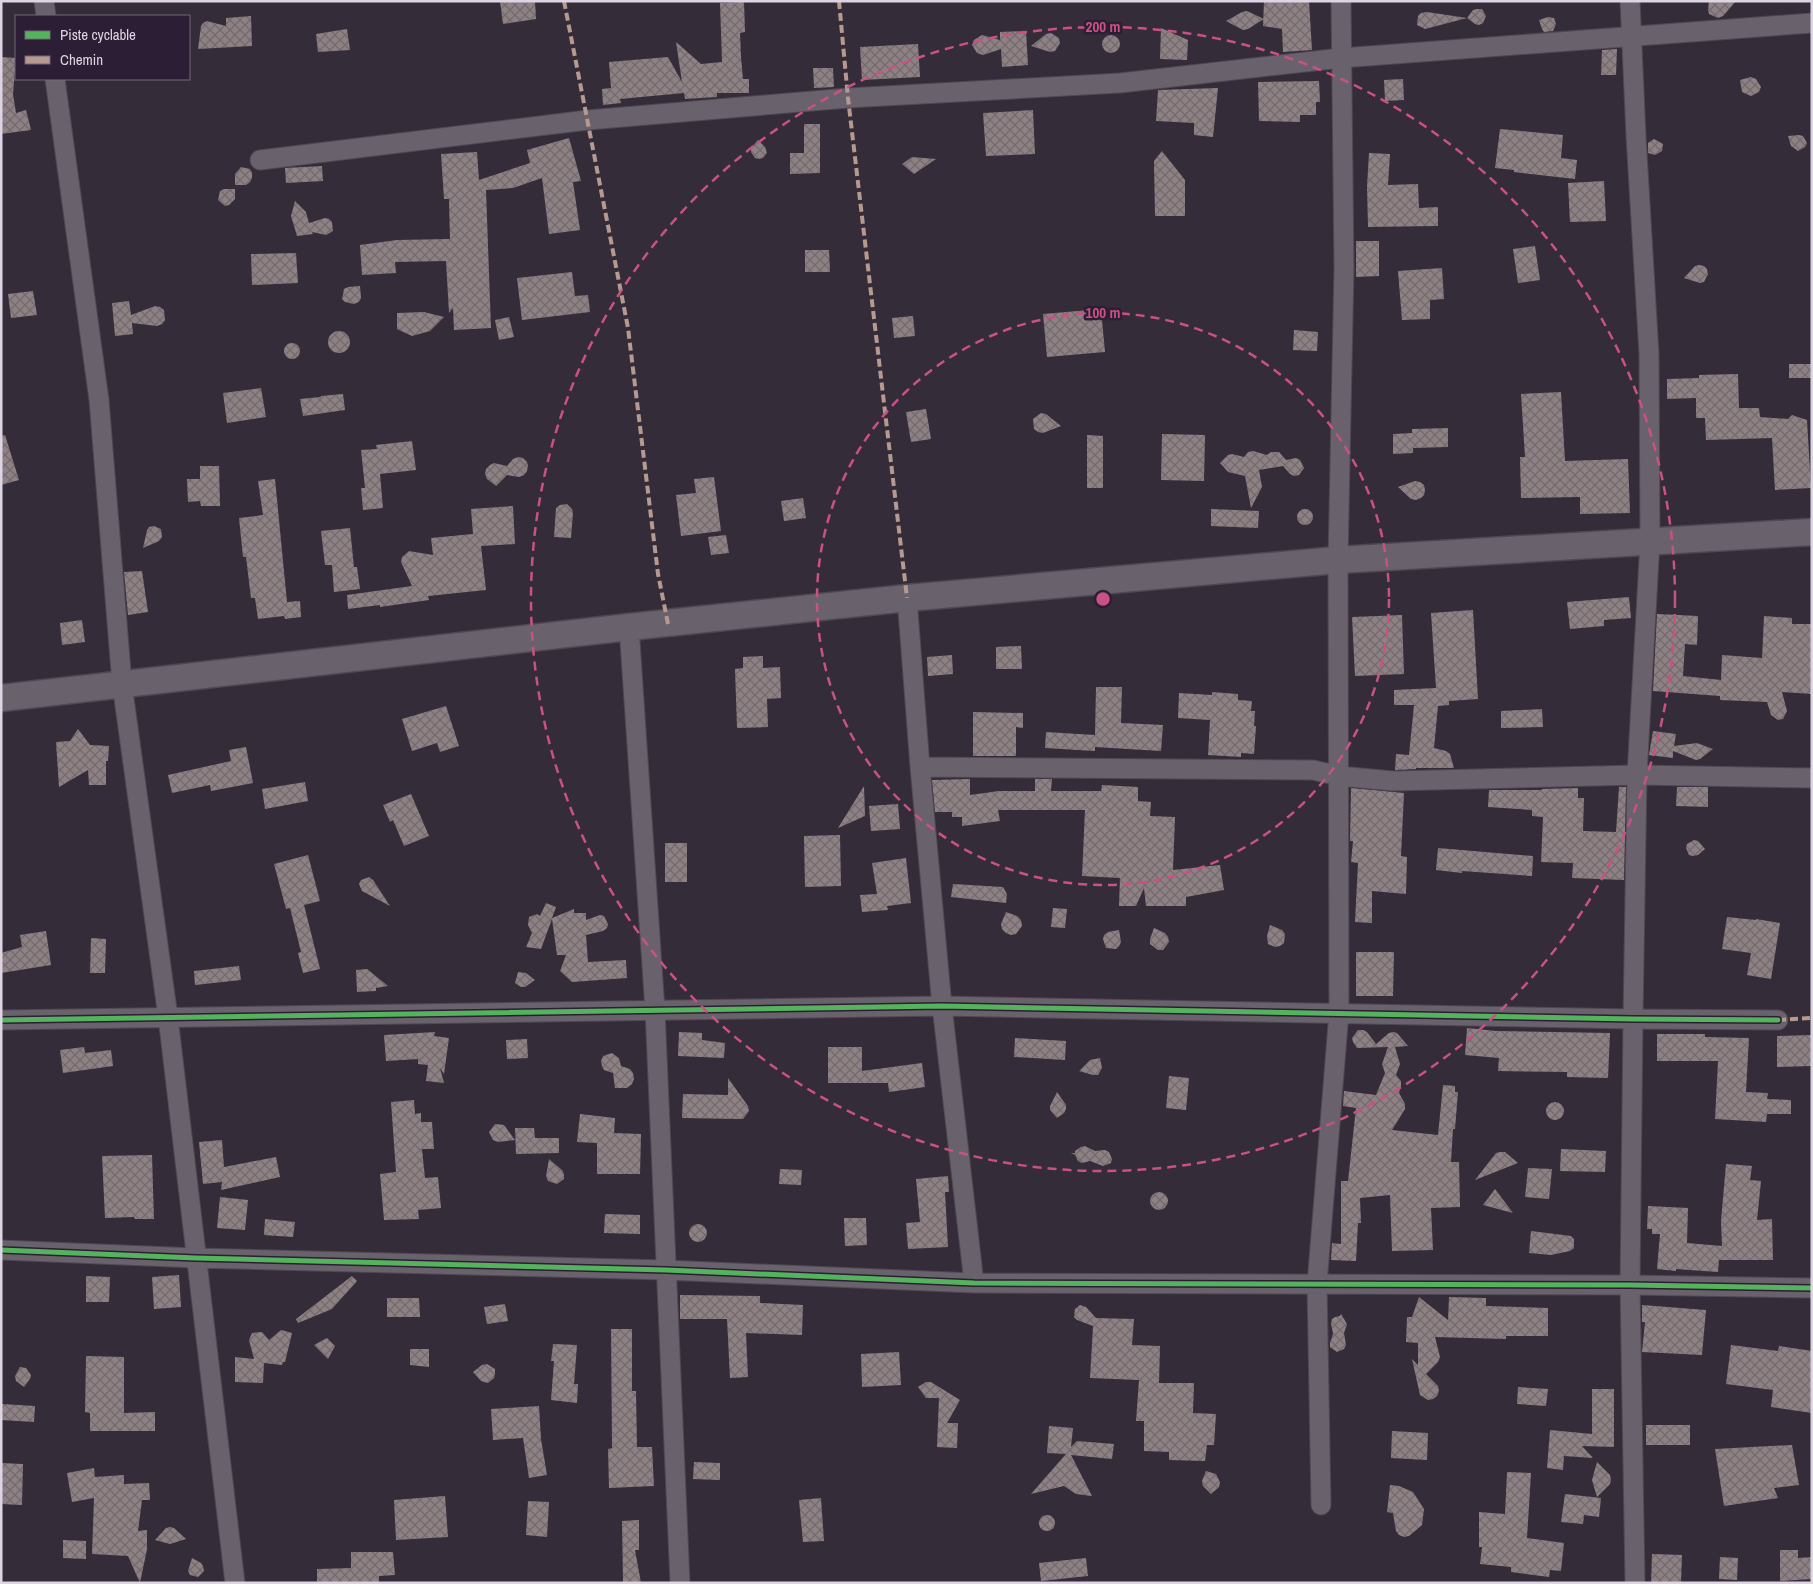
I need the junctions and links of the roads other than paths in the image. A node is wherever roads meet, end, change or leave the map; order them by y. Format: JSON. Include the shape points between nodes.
{"nodes":[{"id":1,"x":44,"y":1,"type":"edge"},
{"id":2,"x":1341,"y":1,"type":"edge"},
{"id":3,"x":1630,"y":1,"type":"edge"},
{"id":4,"x":46,"y":15,"type":"edge"},
{"id":5,"x":1812,"y":23,"type":"edge"},
{"id":6,"x":1632,"y":37,"type":"junction"},
{"id":7,"x":1341,"y":58,"type":"junction"},
{"id":8,"x":54,"y":80,"type":"edge"},
{"id":9,"x":260,"y":160,"type":"dead end"},
{"id":10,"x":1812,"y":532,"type":"edge"},
{"id":11,"x":1650,"y":541,"type":"junction"},
{"id":12,"x":1338,"y":560,"type":"junction"},
{"id":13,"x":907,"y":598,"type":"junction"},
{"id":14,"x":628,"y":628,"type":"junction"},
{"id":15,"x":122,"y":684,"type":"junction"},
{"id":16,"x":1,"y":698,"type":"edge"},
{"id":17,"x":920,"y":767,"type":"junction"},
{"id":18,"x":1637,"y":775,"type":"junction"},
{"id":19,"x":1339,"y":776,"type":"junction"},
{"id":20,"x":1812,"y":778,"type":"edge"},
{"id":21,"x":942,"y":1006,"type":"junction"},
{"id":22,"x":655,"y":1010,"type":"junction"},
{"id":23,"x":1339,"y":1012,"type":"junction"},
{"id":24,"x":168,"y":1017,"type":"junction"},
{"id":25,"x":1633,"y":1019,"type":"junction"},
{"id":26,"x":1,"y":1020,"type":"edge"},
{"id":27,"x":1778,"y":1020,"type":"dead end"},
{"id":28,"x":1,"y":1250,"type":"edge"},
{"id":29,"x":196,"y":1258,"type":"junction"},
{"id":30,"x":666,"y":1270,"type":"junction"},
{"id":31,"x":974,"y":1283,"type":"junction"},
{"id":32,"x":1317,"y":1284,"type":"junction"},
{"id":33,"x":1630,"y":1285,"type":"junction"},
{"id":34,"x":1812,"y":1288,"type":"edge"},
{"id":35,"x":1321,"y":1505,"type":"dead end"},
{"id":36,"x":235,"y":1583,"type":"edge"},
{"id":37,"x":680,"y":1583,"type":"edge"},
{"id":38,"x":1635,"y":1583,"type":"edge"}],
"edges":[{"from":1,"to":4,"type":"street"},
{"from":2,"to":7,"type":"street"},
{"from":3,"to":6,"type":"street"},
{"from":5,"to":6,"type":"street"},
{"from":6,"to":7,"type":"street"},
{"from":6,"to":11,"type":"street","via":[[1649,354]]},
{"from":7,"to":9,"type":"street","via":[[1120,83],[848,98],[588,120]]},
{"from":7,"to":12,"type":"street","via":[[1344,268]]},
{"from":8,"to":15,"type":"street","via":[[99,400]]},
{"from":10,"to":11,"type":"main road"},
{"from":11,"to":12,"type":"main road"},
{"from":11,"to":18,"type":"street"},
{"from":12,"to":13,"type":"main road"},
{"from":12,"to":19,"type":"street"},
{"from":13,"to":14,"type":"main road"},
{"from":13,"to":17,"type":"street"},
{"from":14,"to":15,"type":"main road"},
{"from":14,"to":22,"type":"street"},
{"from":15,"to":16,"type":"main road"},
{"from":15,"to":24,"type":"street"},
{"from":17,"to":19,"type":"street","via":[[1313,770]]},
{"from":17,"to":21,"type":"street"},
{"from":18,"to":19,"type":"street","via":[[1393,781]]},
{"from":18,"to":20,"type":"street"},
{"from":18,"to":25,"type":"street"},
{"from":19,"to":23,"type":"street"},
{"from":21,"to":22,"type":"street"},
{"from":21,"to":23,"type":"street"},
{"from":21,"to":31,"type":"street"},
{"from":22,"to":24,"type":"street"},
{"from":22,"to":30,"type":"street"},
{"from":23,"to":25,"type":"street"},
{"from":23,"to":32,"type":"street"},
{"from":24,"to":26,"type":"street"},
{"from":24,"to":29,"type":"street"},
{"from":25,"to":27,"type":"street"},
{"from":25,"to":33,"type":"street"},
{"from":28,"to":29,"type":"street"},
{"from":29,"to":30,"type":"street"},
{"from":29,"to":36,"type":"street"},
{"from":30,"to":31,"type":"street"},
{"from":30,"to":37,"type":"street"},
{"from":31,"to":32,"type":"street"},
{"from":32,"to":33,"type":"street"},
{"from":32,"to":35,"type":"street"},
{"from":33,"to":34,"type":"street"},
{"from":33,"to":38,"type":"street"}]}
